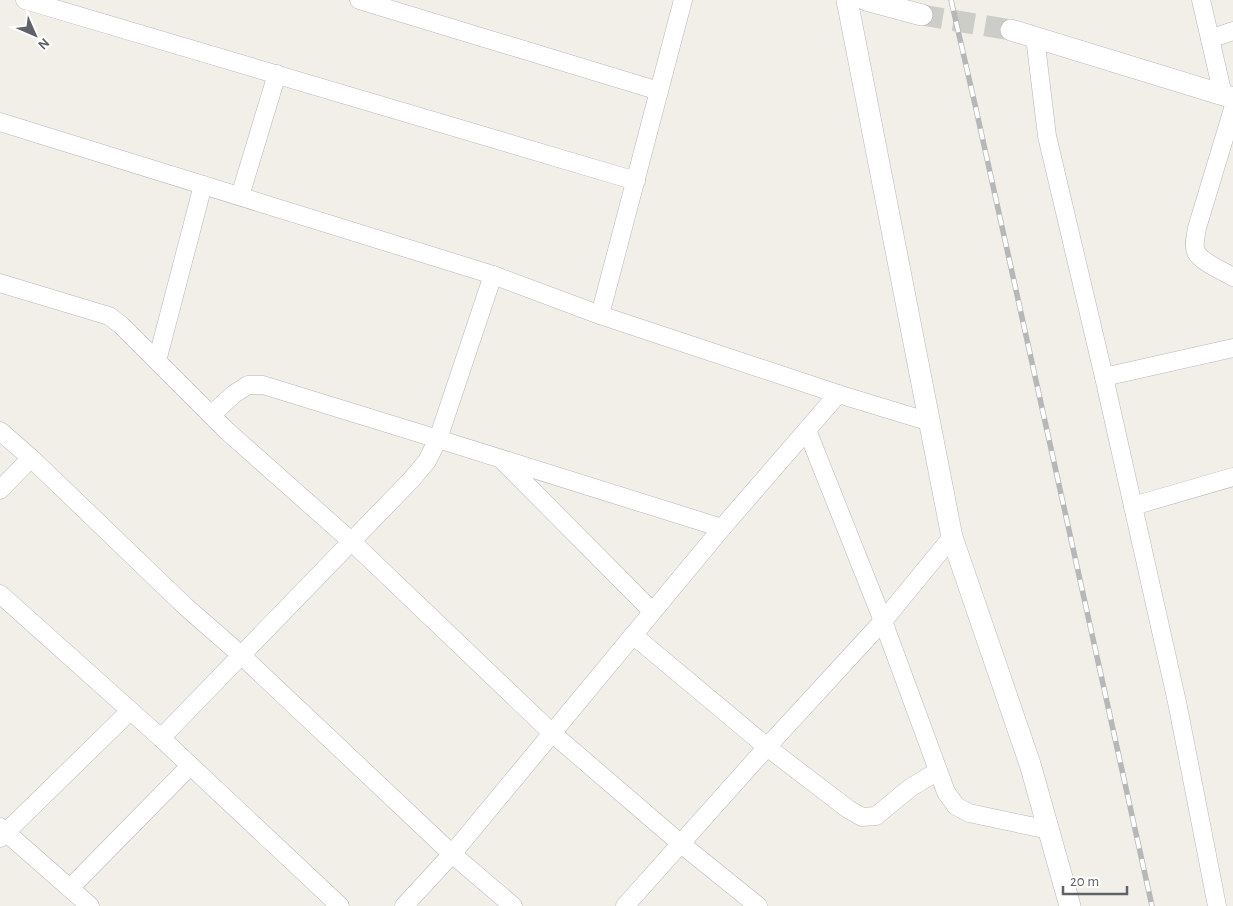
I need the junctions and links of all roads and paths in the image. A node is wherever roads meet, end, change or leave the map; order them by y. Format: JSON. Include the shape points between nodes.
{"nodes":[{"id":1,"x":25,"y":0,"type":"edge"},
{"id":2,"x":359,"y":0,"type":"edge"},
{"id":3,"x":683,"y":0,"type":"edge"},
{"id":4,"x":847,"y":0,"type":"edge"},
{"id":5,"x":866,"y":0,"type":"edge"},
{"id":6,"x":1201,"y":0,"type":"edge"},
{"id":7,"x":922,"y":15,"type":"tunnel mouth"},
{"id":8,"x":1011,"y":30,"type":"tunnel mouth"},
{"id":9,"x":1233,"y":31,"type":"edge"},
{"id":10,"x":1035,"y":37,"type":"junction"},
{"id":11,"x":1210,"y":39,"type":"junction"},
{"id":12,"x":276,"y":74,"type":"junction"},
{"id":13,"x":659,"y":91,"type":"junction"},
{"id":14,"x":1230,"y":101,"type":"edge"},
{"id":15,"x":0,"y":122,"type":"edge"},
{"id":16,"x":636,"y":180,"type":"junction"},
{"id":17,"x":202,"y":185,"type":"junction"},
{"id":18,"x":240,"y":196,"type":"junction"},
{"id":19,"x":493,"y":275,"type":"junction"},
{"id":20,"x":1233,"y":276,"type":"edge"},
{"id":21,"x":0,"y":283,"type":"edge"},
{"id":22,"x":600,"y":315,"type":"junction"},
{"id":23,"x":1233,"y":348,"type":"edge"},
{"id":24,"x":156,"y":361,"type":"junction"},
{"id":25,"x":1104,"y":377,"type":"junction"},
{"id":26,"x":838,"y":394,"type":"junction"},
{"id":27,"x":211,"y":415,"type":"junction"},
{"id":28,"x":930,"y":422,"type":"junction"},
{"id":29,"x":807,"y":430,"type":"junction"},
{"id":30,"x":0,"y":431,"type":"edge"},
{"id":31,"x":438,"y":439,"type":"junction"},
{"id":32,"x":31,"y":458,"type":"junction"},
{"id":33,"x":500,"y":458,"type":"junction"},
{"id":34,"x":1233,"y":477,"type":"edge"},
{"id":35,"x":0,"y":490,"type":"edge"},
{"id":36,"x":1133,"y":506,"type":"junction"},
{"id":37,"x":722,"y":528,"type":"junction"},
{"id":38,"x":952,"y":537,"type":"junction"},
{"id":39,"x":351,"y":541,"type":"junction"},
{"id":40,"x":0,"y":594,"type":"edge"},
{"id":41,"x":652,"y":611,"type":"junction"},
{"id":42,"x":883,"y":621,"type":"junction"},
{"id":43,"x":632,"y":635,"type":"junction"},
{"id":44,"x":241,"y":655,"type":"junction"},
{"id":45,"x":130,"y":711,"type":"junction"},
{"id":46,"x":552,"y":733,"type":"junction"},
{"id":47,"x":161,"y":738,"type":"junction"},
{"id":48,"x":767,"y":747,"type":"junction"},
{"id":49,"x":190,"y":766,"type":"junction"},
{"id":50,"x":938,"y":771,"type":"junction"},
{"id":51,"x":1049,"y":830,"type":"junction"},
{"id":52,"x":2,"y":832,"type":"edge"},
{"id":53,"x":680,"y":843,"type":"junction"},
{"id":54,"x":452,"y":854,"type":"junction"},
{"id":55,"x":70,"y":888,"type":"junction"},
{"id":56,"x":90,"y":906,"type":"edge"},
{"id":57,"x":340,"y":906,"type":"edge"},
{"id":58,"x":404,"y":906,"type":"edge"},
{"id":59,"x":513,"y":906,"type":"edge"},
{"id":60,"x":625,"y":906,"type":"edge"},
{"id":61,"x":758,"y":906,"type":"edge"},
{"id":62,"x":1070,"y":906,"type":"edge"},
{"id":63,"x":1218,"y":906,"type":"edge"}],
"edges":[{"from":1,"to":12,"type":"street"},
{"from":2,"to":13,"type":"street"},
{"from":3,"to":13,"type":"street"},
{"from":4,"to":28,"type":"street"},
{"from":5,"to":7,"type":"street"},
{"from":6,"to":11,"type":"street"},
{"from":8,"to":10,"type":"street"},
{"from":9,"to":11,"type":"street"},
{"from":10,"to":14,"type":"street"},
{"from":10,"to":25,"type":"street","via":[[1047,136]]},
{"from":11,"to":14,"type":"street"},
{"from":12,"to":16,"type":"street"},
{"from":12,"to":18,"type":"street"},
{"from":13,"to":16,"type":"street"},
{"from":14,"to":20,"type":"street","via":[[1194,240],[1196,252],[1204,260]]},
{"from":15,"to":17,"type":"street"},
{"from":16,"to":22,"type":"street"},
{"from":17,"to":18,"type":"street"},
{"from":17,"to":24,"type":"street"},
{"from":18,"to":19,"type":"street"},
{"from":19,"to":22,"type":"street"},
{"from":19,"to":31,"type":"street"},
{"from":21,"to":24,"type":"street","via":[[109,316]]},
{"from":22,"to":26,"type":"street"},
{"from":23,"to":25,"type":"street"},
{"from":24,"to":27,"type":"street"},
{"from":25,"to":36,"type":"street"},
{"from":26,"to":28,"type":"street"},
{"from":26,"to":29,"type":"street"},
{"from":27,"to":31,"type":"street","via":[[248,385],[263,385]]},
{"from":27,"to":39,"type":"street"},
{"from":28,"to":38,"type":"street"},
{"from":29,"to":37,"type":"street"},
{"from":29,"to":42,"type":"street"},
{"from":30,"to":32,"type":"street"},
{"from":31,"to":33,"type":"street"},
{"from":31,"to":39,"type":"street","via":[[427,461],[412,479]]},
{"from":32,"to":35,"type":"street"},
{"from":32,"to":44,"type":"street","via":[[186,607]]},
{"from":33,"to":37,"type":"street"},
{"from":33,"to":41,"type":"street"},
{"from":34,"to":36,"type":"street"},
{"from":36,"to":63,"type":"street"},
{"from":37,"to":41,"type":"street"},
{"from":38,"to":42,"type":"street"},
{"from":38,"to":51,"type":"street","via":[[1030,764]]},
{"from":39,"to":44,"type":"street"},
{"from":39,"to":46,"type":"street"},
{"from":40,"to":45,"type":"street"},
{"from":41,"to":43,"type":"street"},
{"from":42,"to":48,"type":"street"},
{"from":42,"to":50,"type":"street"},
{"from":43,"to":46,"type":"street"},
{"from":43,"to":48,"type":"street"},
{"from":44,"to":47,"type":"street"},
{"from":44,"to":54,"type":"street"},
{"from":45,"to":47,"type":"street"},
{"from":45,"to":52,"type":"street"},
{"from":46,"to":53,"type":"street"},
{"from":46,"to":54,"type":"street"},
{"from":47,"to":49,"type":"street"},
{"from":48,"to":50,"type":"street","via":[[862,818],[876,816],[910,788]]},
{"from":48,"to":53,"type":"street"},
{"from":49,"to":55,"type":"street"},
{"from":49,"to":57,"type":"street"},
{"from":50,"to":51,"type":"street","via":[[956,806],[970,813]]},
{"from":51,"to":62,"type":"street"},
{"from":52,"to":55,"type":"street"},
{"from":53,"to":60,"type":"street"},
{"from":53,"to":61,"type":"street"},
{"from":54,"to":58,"type":"street"},
{"from":54,"to":59,"type":"street"},
{"from":55,"to":56,"type":"street"}]}
